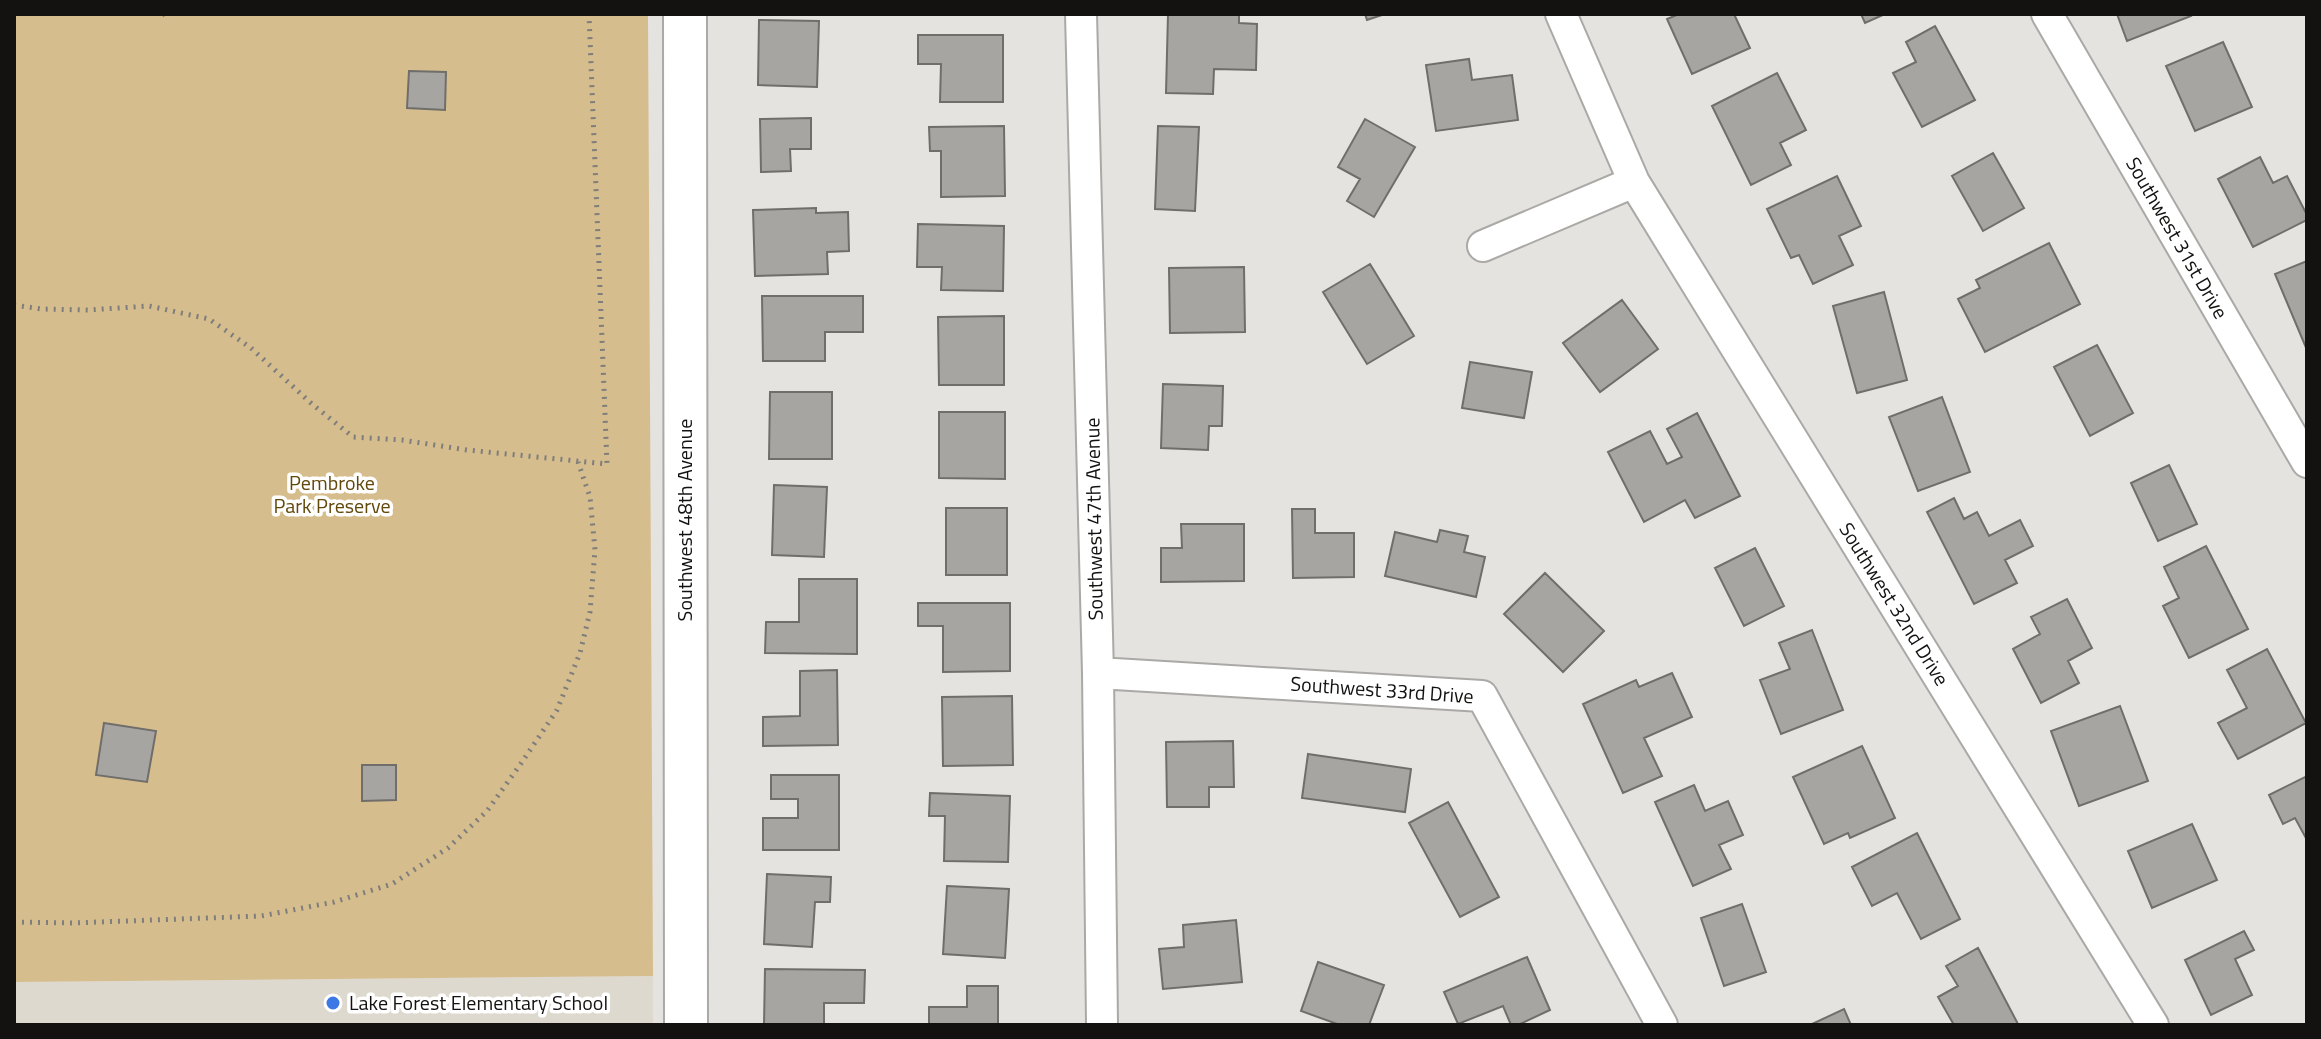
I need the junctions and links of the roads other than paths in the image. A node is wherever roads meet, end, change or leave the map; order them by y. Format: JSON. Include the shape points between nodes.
{"nodes":[{"id":1,"x":685,"y":14,"type":"edge"},
{"id":2,"x":1081,"y":14,"type":"edge"},
{"id":3,"x":1561,"y":14,"type":"edge"},
{"id":4,"x":2047,"y":14,"type":"edge"},
{"id":5,"x":1634,"y":182,"type":"junction"},
{"id":6,"x":1483,"y":246,"type":"dead end"},
{"id":7,"x":2307,"y":462,"type":"edge"},
{"id":8,"x":1098,"y":673,"type":"junction"},
{"id":9,"x":686,"y":1025,"type":"edge"},
{"id":10,"x":1102,"y":1025,"type":"edge"},
{"id":11,"x":1662,"y":1025,"type":"edge"},
{"id":12,"x":2153,"y":1025,"type":"edge"}],
"edges":[{"from":1,"to":9,"type":"street","name":"Southwest 48th Avenue"},
{"from":2,"to":8,"type":"street","name":"Southwest 47th Avenue"},
{"from":3,"to":5,"type":"street","name":"Southwest 32nd Drive"},
{"from":4,"to":7,"type":"street","name":"Southwest 31st Drive"},
{"from":5,"to":6,"type":"street"},
{"from":5,"to":12,"type":"street","name":"Southwest 32nd Drive"},
{"from":8,"to":10,"type":"street","name":"Southwest 47th Avenue"},
{"from":8,"to":11,"type":"street","name":"Southwest 33rd Drive","via":[[1482,696]]}]}
